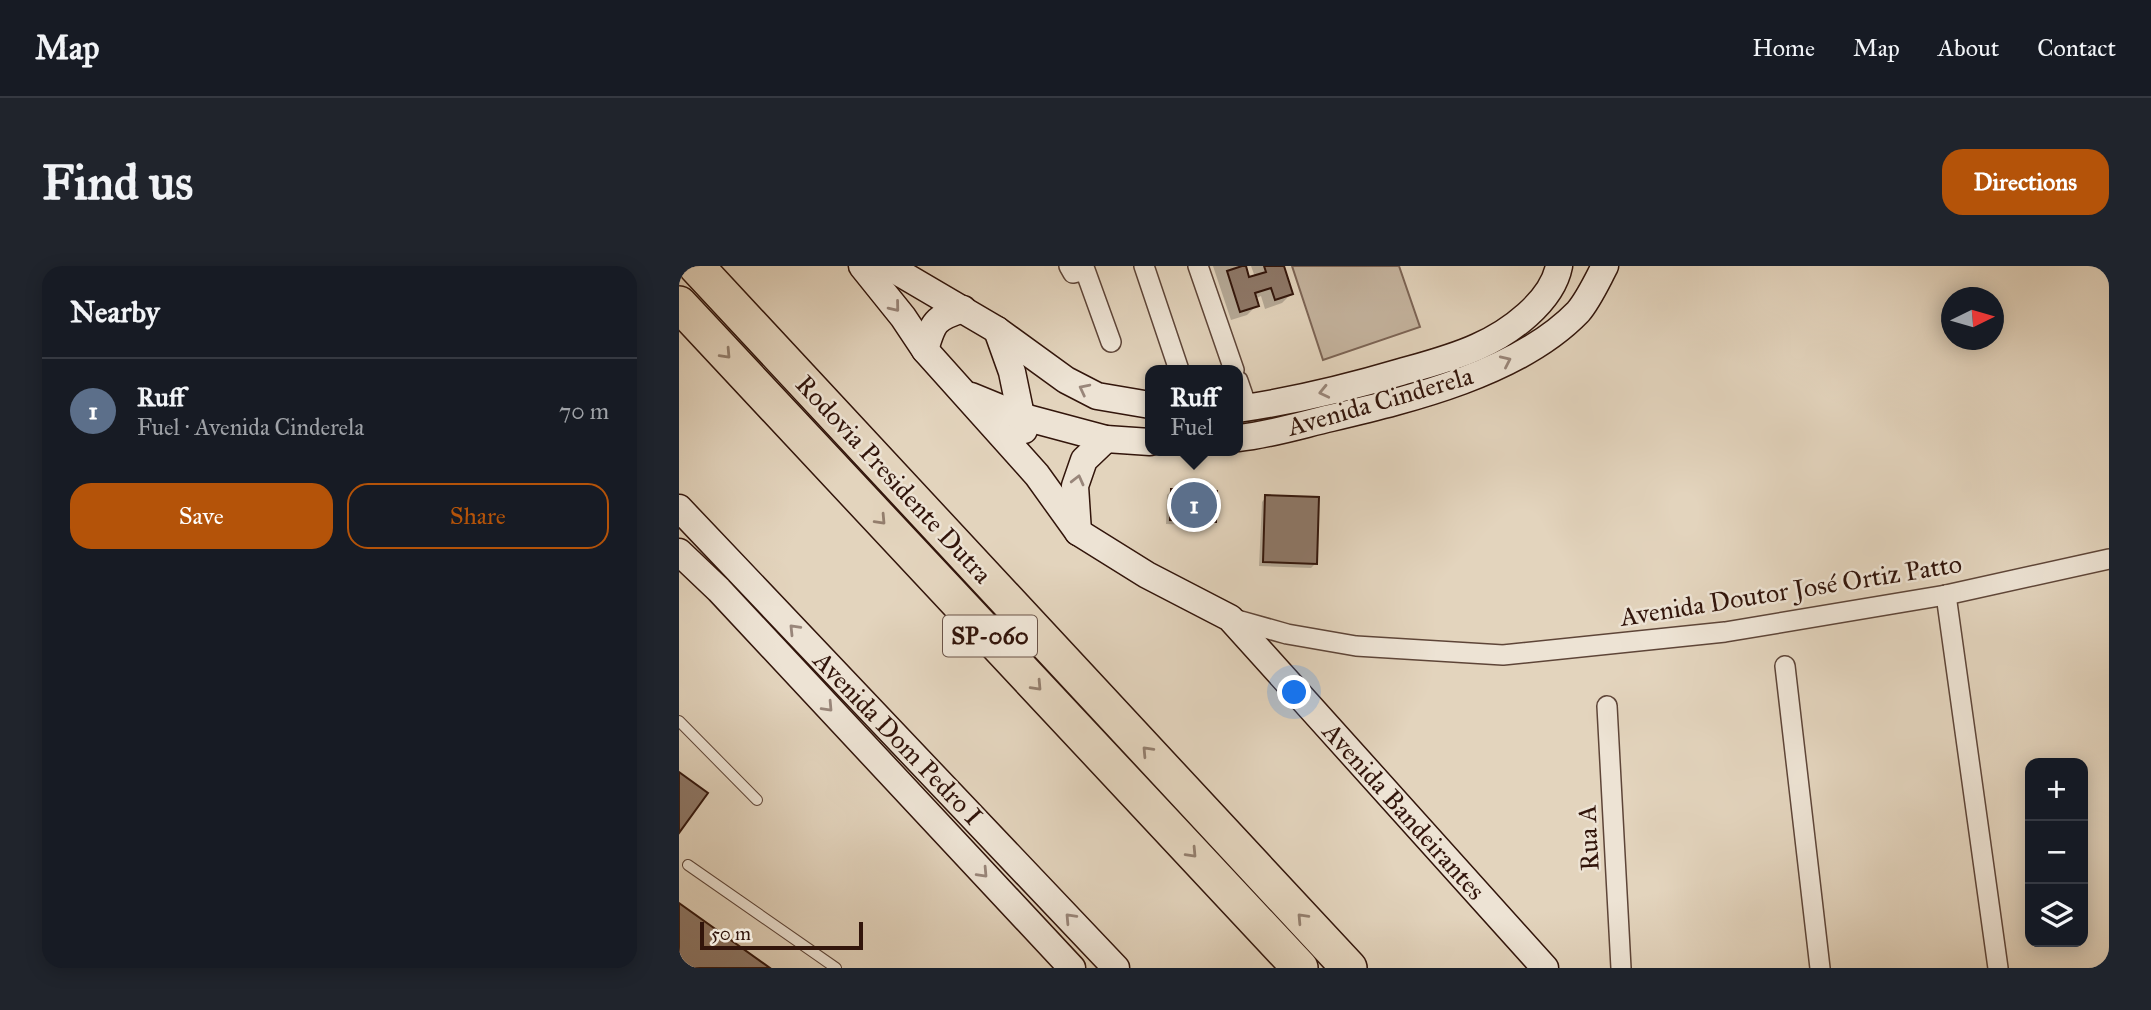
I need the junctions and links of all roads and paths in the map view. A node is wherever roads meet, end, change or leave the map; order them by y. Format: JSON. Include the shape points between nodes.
{"nodes":[{"id":1,"x":696,"y":266,"type":"edge"},
{"id":2,"x":862,"y":266,"type":"edge"},
{"id":3,"x":888,"y":266,"type":"edge"},
{"id":4,"x":1144,"y":266,"type":"edge"},
{"id":5,"x":1198,"y":266,"type":"edge"},
{"id":6,"x":1559,"y":266,"type":"edge"},
{"id":7,"x":1605,"y":266,"type":"edge"},
{"id":8,"x":1083,"y":267,"type":"edge"},
{"id":9,"x":679,"y":304,"type":"edge"},
{"id":10,"x":963,"y":309,"type":"junction"},
{"id":11,"x":997,"y":330,"type":"junction"},
{"id":12,"x":1111,"y":342,"type":"dead end"},
{"id":13,"x":925,"y":349,"type":"junction"},
{"id":14,"x":1177,"y":365,"type":"edge"},
{"id":15,"x":1232,"y":365,"type":"edge"},
{"id":16,"x":963,"y":392,"type":"junction"},
{"id":17,"x":1145,"y":404,"type":"edge"},
{"id":18,"x":1243,"y":408,"type":"edge"},
{"id":19,"x":1020,"y":416,"type":"junction"},
{"id":20,"x":1243,"y":437,"type":"edge"},
{"id":21,"x":1107,"y":439,"type":"junction"},
{"id":22,"x":1145,"y":442,"type":"edge"},
{"id":23,"x":1037,"y":475,"type":"junction"},
{"id":24,"x":679,"y":508,"type":"edge"},
{"id":25,"x":1078,"y":531,"type":"junction"},
{"id":26,"x":679,"y":552,"type":"edge"},
{"id":27,"x":2109,"y":559,"type":"edge"},
{"id":28,"x":1946,"y":595,"type":"junction"},
{"id":29,"x":1230,"y":618,"type":"junction"},
{"id":30,"x":1785,"y":666,"type":"dead end"},
{"id":31,"x":1607,"y":706,"type":"dead end"},
{"id":32,"x":679,"y":721,"type":"edge"},
{"id":33,"x":757,"y":800,"type":"dead end"},
{"id":34,"x":688,"y":865,"type":"dead end"},
{"id":35,"x":836,"y":968,"type":"edge"},
{"id":36,"x":1072,"y":968,"type":"edge"},
{"id":37,"x":1116,"y":968,"type":"edge"},
{"id":38,"x":1300,"y":968,"type":"edge"},
{"id":39,"x":1349,"y":968,"type":"edge"},
{"id":40,"x":1545,"y":968,"type":"edge"},
{"id":41,"x":1621,"y":968,"type":"edge"},
{"id":42,"x":1820,"y":968,"type":"edge"},
{"id":43,"x":1998,"y":968,"type":"edge"}],
"edges":[{"from":39,"to":1,"type":"highway","name":"Rodovia Presidente Dutra","number":"SP-060","one_way":true},
{"from":2,"to":13,"type":"main road","name":"Avenida Bandeirantes","one_way":true},
{"from":3,"to":10,"type":"main road"},
{"from":4,"to":14,"type":"street"},
{"from":5,"to":15,"type":"street"},
{"from":6,"to":18,"type":"main road","name":"Avenida Cinderela","one_way":true,"via":[[1547,294],[1514,324],[1479,346],[1323,393]]},
{"from":20,"to":7,"type":"main road","name":"Avenida Cinderela","one_way":true,"via":[[1308,424],[1465,380],[1520,354],[1579,311]]},
{"from":8,"to":12,"type":"street"},
{"from":9,"to":38,"type":"highway","name":"Rodovia Presidente Dutra","number":"SP-060","one_way":true},
{"from":10,"to":11,"type":"main road"},
{"from":10,"to":13,"type":"main road","via":[[934,322]]},
{"from":17,"to":11,"type":"main road","one_way":true,"via":[[1097,396],[1066,380]]},
{"from":11,"to":19,"type":"main road","name":"Avenida Bandeirantes","via":[[1012,372]]},
{"from":13,"to":16,"type":"main road","name":"Avenida Bandeirantes"},
{"from":16,"to":19,"type":"main road"},
{"from":16,"to":23,"type":"main road","name":"Avenida Bandeirantes"},
{"from":19,"to":21,"type":"main road"},
{"from":19,"to":23,"type":"main road","name":"Avenida Bandeirantes"},
{"from":21,"to":22,"type":"main road"},
{"from":25,"to":21,"type":"main road","one_way":true,"via":[[1075,486],[1084,460]]},
{"from":23,"to":25,"type":"main road","name":"Avenida Bandeirantes"},
{"from":37,"to":24,"type":"main road","name":"Avenida Dom Pedro I","one_way":true},
{"from":25,"to":29,"type":"main road","name":"Avenida Bandeirantes","via":[[1147,575]]},
{"from":26,"to":36,"type":"main road","name":"Avenida Dom Pedro I","one_way":true},
{"from":27,"to":28,"type":"street","name":"Avenida Doutor José Ortiz Patto"},
{"from":28,"to":29,"type":"street","name":"Avenida Doutor José Ortiz Patto","via":[[1725,632],[1503,655],[1356,646]]},
{"from":28,"to":43,"type":"street"},
{"from":29,"to":40,"type":"main road","name":"Avenida Bandeirantes"},
{"from":30,"to":42,"type":"street"},
{"from":31,"to":41,"type":"street","name":"Rua A"},
{"from":32,"to":33,"type":"lane"},
{"from":34,"to":35,"type":"lane"}]}
